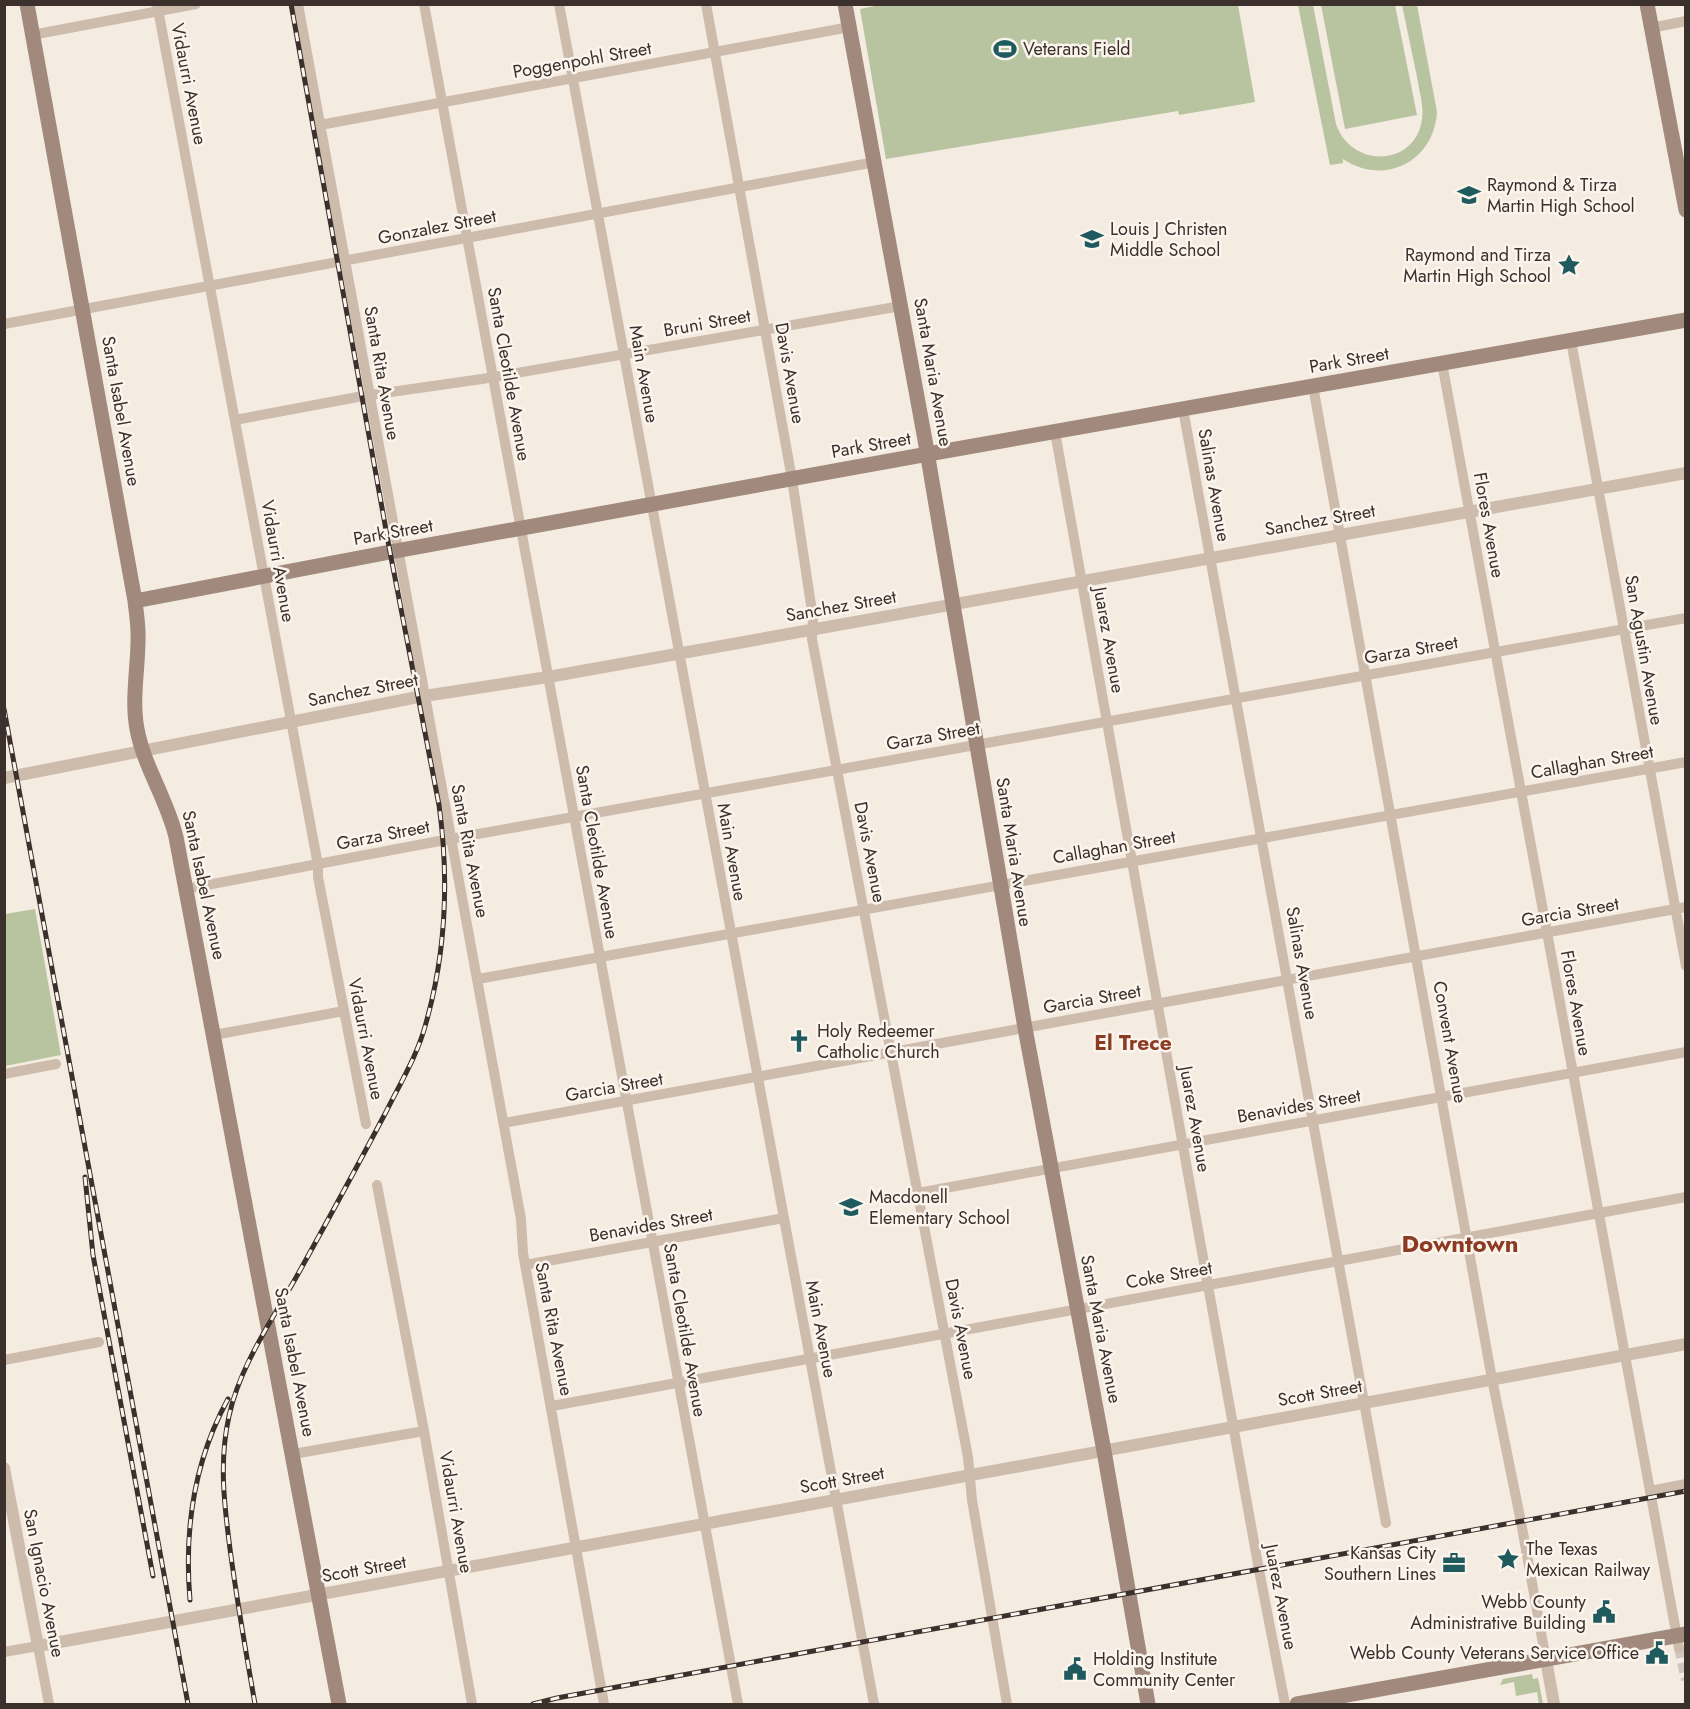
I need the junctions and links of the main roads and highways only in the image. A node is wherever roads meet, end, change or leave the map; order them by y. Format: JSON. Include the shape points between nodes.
{"nodes":[{"id":1,"x":27,"y":4,"type":"edge"},
{"id":2,"x":845,"y":4,"type":"edge"},
{"id":3,"x":1647,"y":4,"type":"edge"},
{"id":4,"x":1682,"y":168,"type":"edge"},
{"id":5,"x":1686,"y":210,"type":"edge"},
{"id":6,"x":1686,"y":320,"type":"edge"},
{"id":7,"x":928,"y":454,"type":"junction"},
{"id":8,"x":135,"y":601,"type":"junction"},
{"id":9,"x":1680,"y":1639,"type":"edge"},
{"id":10,"x":339,"y":1704,"type":"edge"},
{"id":11,"x":1148,"y":1704,"type":"edge"},
{"id":12,"x":1297,"y":1704,"type":"edge"}],
"edges":[{"from":1,"to":8,"type":"main road","name":"Santa Isabel Avenue"},
{"from":2,"to":7,"type":"main road","name":"Santa Maria Avenue"},
{"from":3,"to":4,"type":"main road"},
{"from":4,"to":5,"type":"main road"},
{"from":6,"to":7,"type":"main road","name":"Park Street"},
{"from":7,"to":8,"type":"main road","name":"Park Street"},
{"from":7,"to":11,"type":"main road","name":"Santa Maria Avenue","via":[[1025,1028]]},
{"from":8,"to":10,"type":"main road","name":"Santa Isabel Avenue","via":[[135,714],[143,750],[170,813],[186,890]]},
{"from":9,"to":12,"type":"main road"}]}
